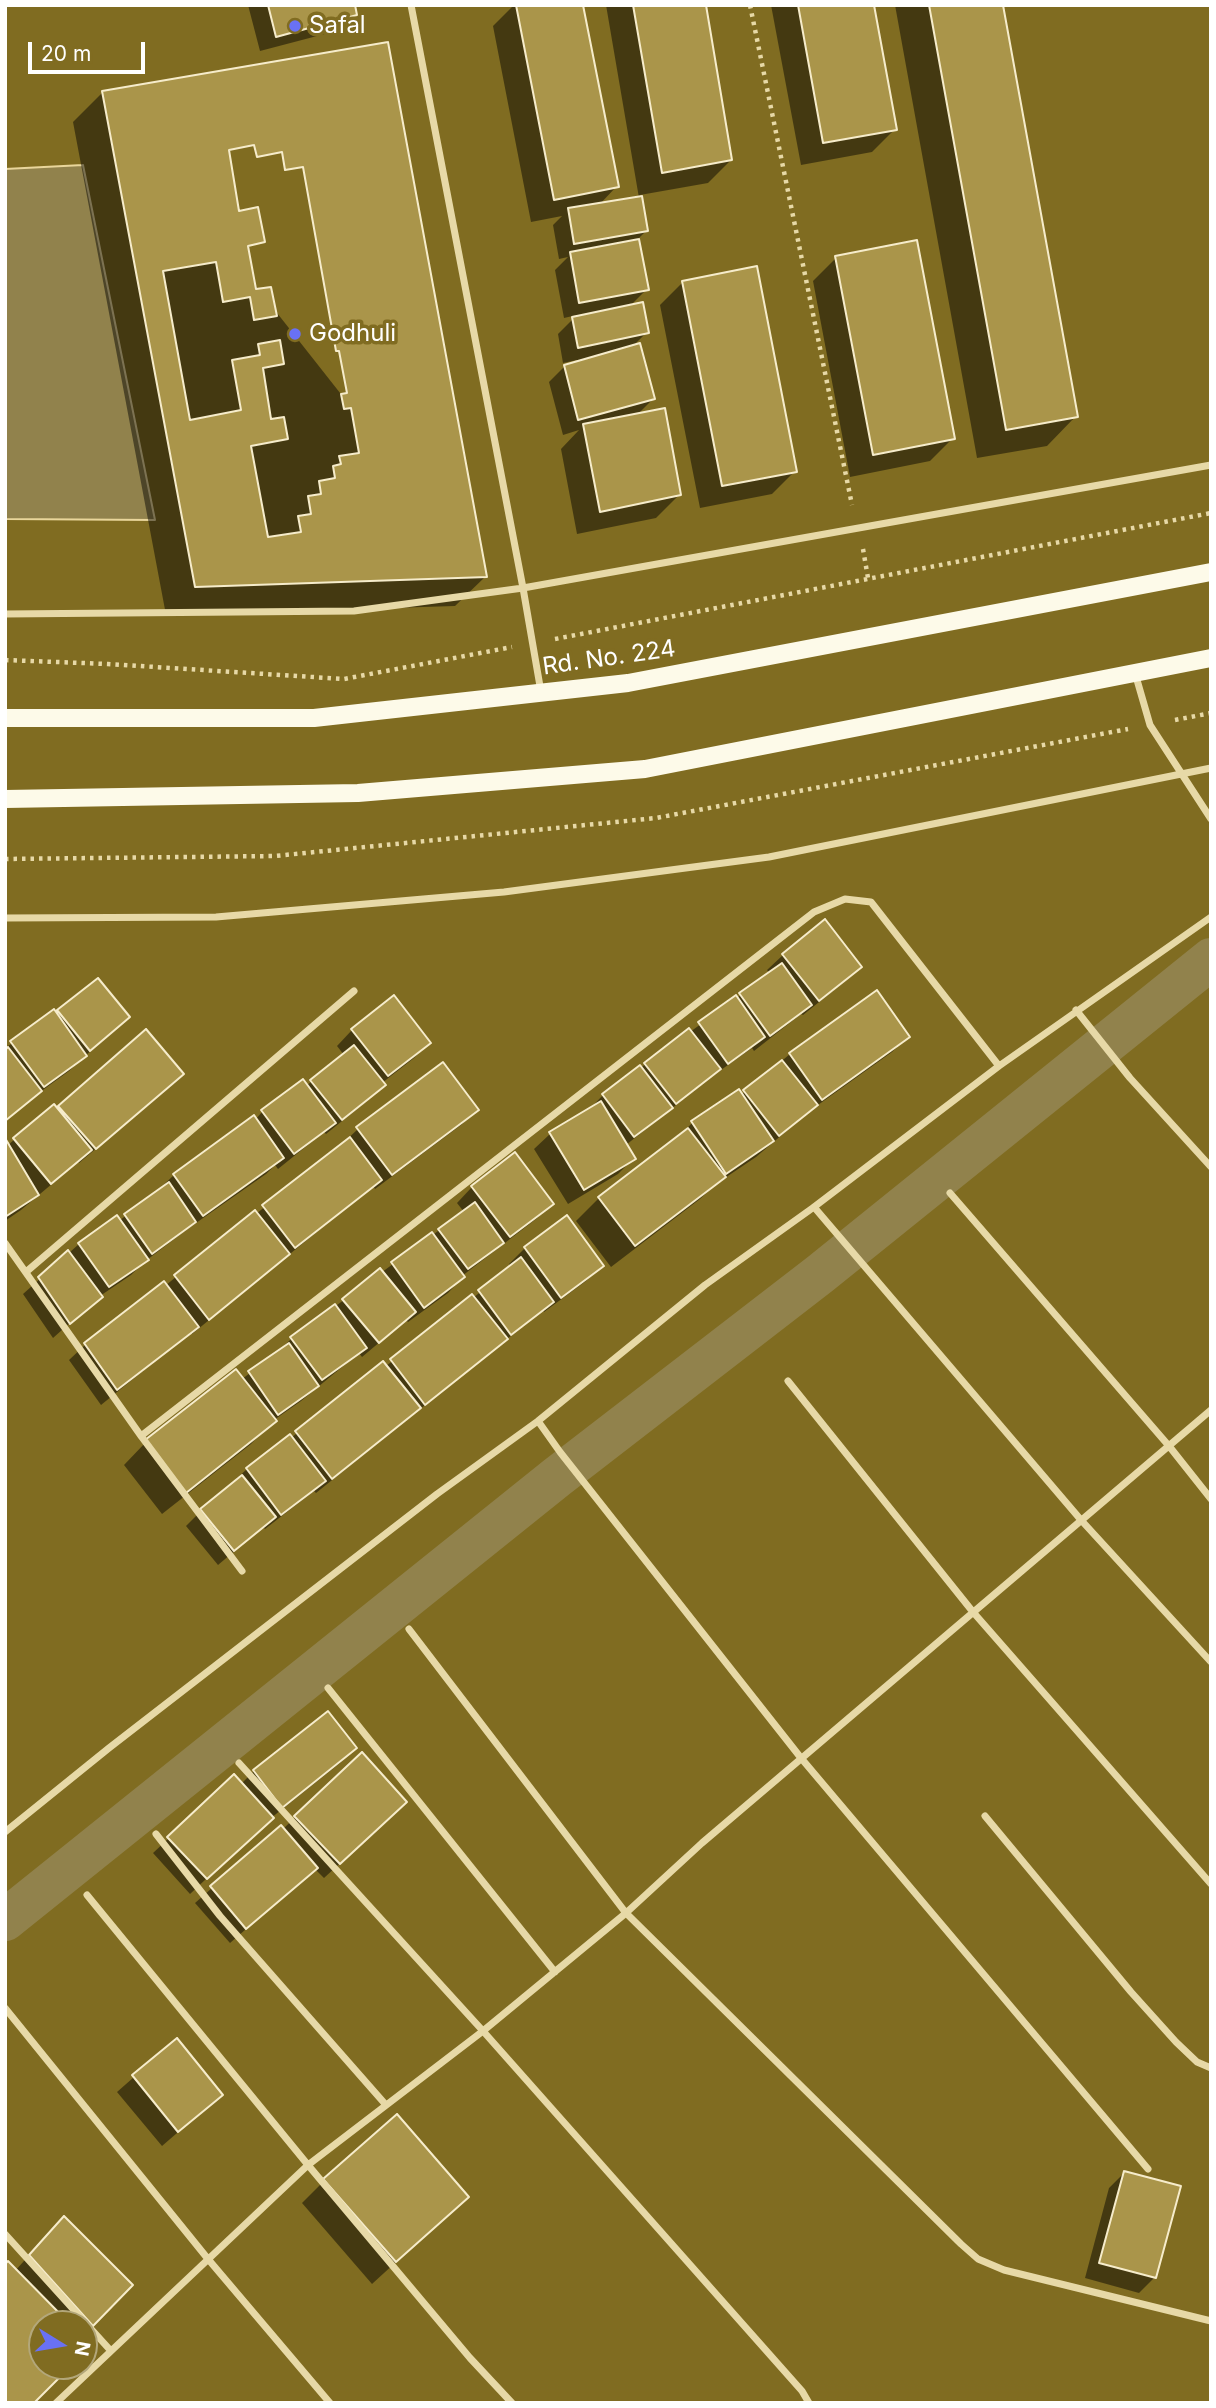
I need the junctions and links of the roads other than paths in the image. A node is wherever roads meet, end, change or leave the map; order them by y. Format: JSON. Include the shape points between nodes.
{"nodes":[{"id":1,"x":411,"y":5,"type":"edge"},
{"id":2,"x":1211,"y":465,"type":"edge"},
{"id":3,"x":1211,"y":572,"type":"edge"},
{"id":4,"x":523,"y":588,"type":"junction"},
{"id":5,"x":5,"y":614,"type":"edge"},
{"id":6,"x":1211,"y":658,"type":"edge"},
{"id":7,"x":1135,"y":673,"type":"junction"},
{"id":8,"x":541,"y":693,"type":"junction"},
{"id":9,"x":5,"y":718,"type":"edge"},
{"id":10,"x":1211,"y":768,"type":"edge"},
{"id":11,"x":1182,"y":773,"type":"junction"},
{"id":12,"x":5,"y":799,"type":"edge"},
{"id":13,"x":1211,"y":819,"type":"edge"},
{"id":14,"x":1211,"y":917,"type":"edge"},
{"id":15,"x":5,"y":918,"type":"edge"},
{"id":16,"x":354,"y":991,"type":"dead end"},
{"id":17,"x":1076,"y":1010,"type":"junction"},
{"id":18,"x":999,"y":1066,"type":"junction"},
{"id":19,"x":1211,"y":1167,"type":"edge"},
{"id":20,"x":950,"y":1193,"type":"dead end"},
{"id":21,"x":814,"y":1207,"type":"junction"},
{"id":22,"x":5,"y":1243,"type":"edge"},
{"id":23,"x":26,"y":1272,"type":"junction"},
{"id":24,"x":788,"y":1381,"type":"dead end"},
{"id":25,"x":1211,"y":1410,"type":"edge"},
{"id":26,"x":538,"y":1420,"type":"junction"},
{"id":27,"x":141,"y":1436,"type":"junction"},
{"id":28,"x":1169,"y":1446,"type":"junction"},
{"id":29,"x":1211,"y":1499,"type":"edge"},
{"id":30,"x":1082,"y":1520,"type":"junction"},
{"id":31,"x":242,"y":1571,"type":"dead end"},
{"id":32,"x":973,"y":1612,"type":"junction"},
{"id":33,"x":409,"y":1629,"type":"dead end"},
{"id":34,"x":1211,"y":1662,"type":"edge"},
{"id":35,"x":328,"y":1688,"type":"dead end"},
{"id":36,"x":801,"y":1758,"type":"junction"},
{"id":37,"x":239,"y":1763,"type":"dead end"},
{"id":38,"x":985,"y":1816,"type":"dead end"},
{"id":39,"x":5,"y":1832,"type":"edge"},
{"id":40,"x":156,"y":1834,"type":"dead end"},
{"id":41,"x":1211,"y":1884,"type":"edge"},
{"id":42,"x":88,"y":1895,"type":"dead end"},
{"id":43,"x":626,"y":1913,"type":"junction"},
{"id":44,"x":555,"y":1972,"type":"junction"},
{"id":45,"x":5,"y":2008,"type":"edge"},
{"id":46,"x":483,"y":2031,"type":"junction"},
{"id":47,"x":1211,"y":2068,"type":"edge"},
{"id":48,"x":386,"y":2105,"type":"junction"},
{"id":49,"x":308,"y":2165,"type":"junction"},
{"id":50,"x":1148,"y":2169,"type":"dead end"},
{"id":51,"x":5,"y":2234,"type":"edge"},
{"id":52,"x":208,"y":2259,"type":"junction"},
{"id":53,"x":1211,"y":2320,"type":"edge"},
{"id":54,"x":111,"y":2351,"type":"junction"},
{"id":55,"x":56,"y":2403,"type":"edge"},
{"id":56,"x":330,"y":2403,"type":"edge"},
{"id":57,"x":512,"y":2403,"type":"edge"},
{"id":58,"x":809,"y":2403,"type":"edge"}],
"edges":[{"from":1,"to":4,"type":"street"},
{"from":2,"to":4,"type":"street"},
{"from":3,"to":8,"type":"main road","name":"Rd. No. 224","via":[[628,683]]},
{"from":4,"to":5,"type":"street","via":[[354,611]]},
{"from":4,"to":8,"type":"street"},
{"from":6,"to":7,"type":"main road"},
{"from":7,"to":11,"type":"street","via":[[1150,725]]},
{"from":7,"to":12,"type":"main road","via":[[645,769],[358,793]]},
{"from":8,"to":9,"type":"main road","name":"Rd. No. 224","via":[[314,718]]},
{"from":10,"to":11,"type":"street"},
{"from":11,"to":13,"type":"street"},
{"from":11,"to":15,"type":"street","via":[[769,857],[505,892],[276,914]]},
{"from":14,"to":17,"type":"street"},
{"from":16,"to":23,"type":"street"},
{"from":17,"to":18,"type":"street"},
{"from":17,"to":19,"type":"street"},
{"from":18,"to":21,"type":"street"},
{"from":18,"to":27,"type":"street","via":[[871,902],[845,899],[814,912]]},
{"from":20,"to":28,"type":"street"},
{"from":21,"to":26,"type":"street","via":[[705,1285]]},
{"from":21,"to":30,"type":"street"},
{"from":22,"to":23,"type":"street"},
{"from":23,"to":27,"type":"street"},
{"from":24,"to":32,"type":"street"},
{"from":25,"to":28,"type":"street"},
{"from":26,"to":36,"type":"street"},
{"from":26,"to":39,"type":"street"},
{"from":27,"to":31,"type":"street"},
{"from":28,"to":29,"type":"street"},
{"from":28,"to":30,"type":"street"},
{"from":30,"to":32,"type":"street"},
{"from":30,"to":34,"type":"street"},
{"from":32,"to":36,"type":"street"},
{"from":32,"to":41,"type":"street"},
{"from":33,"to":43,"type":"street"},
{"from":35,"to":44,"type":"street"},
{"from":36,"to":43,"type":"street"},
{"from":36,"to":50,"type":"street"},
{"from":37,"to":46,"type":"street"},
{"from":38,"to":47,"type":"street","via":[[1149,2012],[1197,2062]]},
{"from":40,"to":48,"type":"street","via":[[220,1916]]},
{"from":42,"to":49,"type":"street"},
{"from":43,"to":44,"type":"street"},
{"from":43,"to":53,"type":"street","via":[[978,2259],[1004,2270]]},
{"from":44,"to":46,"type":"street"},
{"from":45,"to":52,"type":"street"},
{"from":46,"to":48,"type":"street"},
{"from":46,"to":58,"type":"street"},
{"from":48,"to":49,"type":"street"},
{"from":49,"to":52,"type":"street"},
{"from":49,"to":57,"type":"street"},
{"from":51,"to":54,"type":"street"},
{"from":52,"to":54,"type":"street"},
{"from":52,"to":56,"type":"street"},
{"from":54,"to":55,"type":"street"}]}
